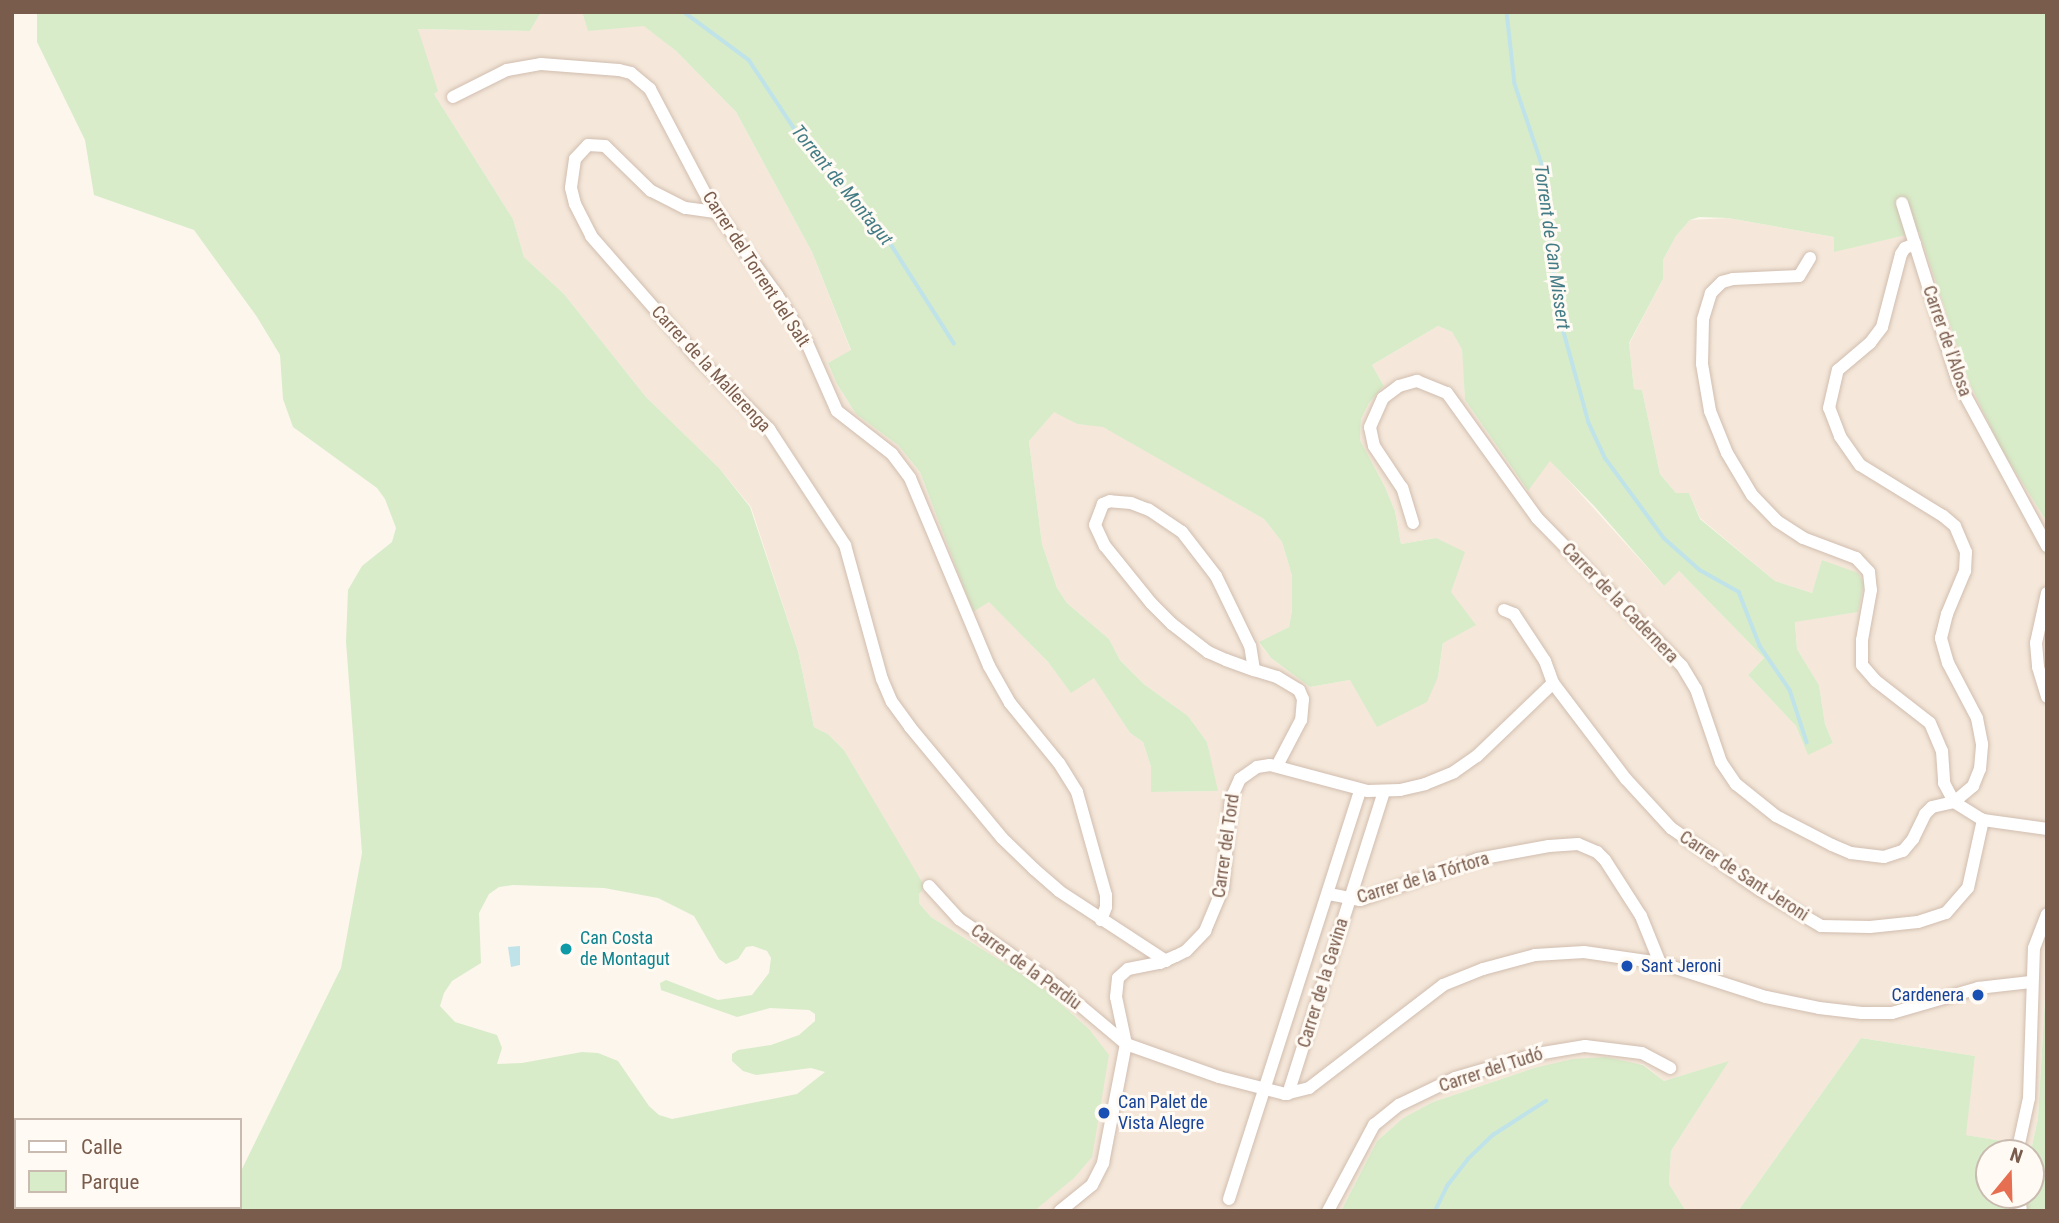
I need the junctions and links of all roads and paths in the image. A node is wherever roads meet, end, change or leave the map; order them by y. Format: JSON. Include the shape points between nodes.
{"nodes":[{"id":1,"x":453,"y":97,"type":"dead end"},
{"id":2,"x":1902,"y":203,"type":"dead end"},
{"id":3,"x":715,"y":212,"type":"junction"},
{"id":4,"x":1914,"y":244,"type":"junction"},
{"id":5,"x":1810,"y":258,"type":"dead end"},
{"id":6,"x":1413,"y":523,"type":"dead end"},
{"id":7,"x":2047,"y":545,"type":"edge"},
{"id":8,"x":2047,"y":593,"type":"edge"},
{"id":9,"x":1504,"y":610,"type":"dead end"},
{"id":10,"x":1254,"y":670,"type":"junction"},
{"id":11,"x":1553,"y":683,"type":"junction"},
{"id":12,"x":2047,"y":697,"type":"edge"},
{"id":13,"x":1277,"y":766,"type":"junction"},
{"id":14,"x":1360,"y":790,"type":"junction"},
{"id":15,"x":1384,"y":792,"type":"junction"},
{"id":16,"x":1954,"y":802,"type":"junction"},
{"id":17,"x":1983,"y":820,"type":"junction"},
{"id":18,"x":2047,"y":829,"type":"edge"},
{"id":19,"x":929,"y":886,"type":"dead end"},
{"id":20,"x":1329,"y":894,"type":"junction"},
{"id":21,"x":1349,"y":900,"type":"junction"},
{"id":22,"x":2047,"y":914,"type":"edge"},
{"id":23,"x":1101,"y":920,"type":"junction"},
{"id":24,"x":1166,"y":961,"type":"junction"},
{"id":25,"x":1660,"y":962,"type":"junction"},
{"id":26,"x":2031,"y":982,"type":"junction"},
{"id":27,"x":1126,"y":1044,"type":"junction"},
{"id":28,"x":1670,"y":1068,"type":"dead end"},
{"id":29,"x":1264,"y":1090,"type":"junction"},
{"id":30,"x":1288,"y":1094,"type":"junction"},
{"id":31,"x":2020,"y":1139,"type":"edge"},
{"id":32,"x":1078,"y":1199,"type":"junction"},
{"id":33,"x":1229,"y":1199,"type":"dead end"},
{"id":34,"x":1059,"y":1211,"type":"edge"},
{"id":35,"x":1085,"y":1211,"type":"edge"},
{"id":36,"x":1328,"y":1211,"type":"edge"}],
"edges":[{"from":1,"to":3,"type":"street","name":"Carrer del Torrent del Salt","via":[[524,66],[600,68],[631,74],[654,96]]},
{"from":2,"to":4,"type":"street","name":"Carrer de l'Alosa"},
{"from":3,"to":23,"type":"street","name":"Carrer del Torrent del Salt","via":[[807,343],[837,411],[892,454],[910,478],[989,666],[1010,703],[1077,792],[1106,895]]},
{"from":3,"to":23,"type":"street","name":"Carrer de la Mallerenga","via":[[685,208],[659,196],[605,146],[589,145],[575,159],[571,188],[591,236],[695,355],[769,429],[845,545],[870,641],[892,702],[1002,838],[1059,891]]},
{"from":4,"to":7,"type":"street","name":"Carrer de l'Alosa","via":[[1958,382]]},
{"from":4,"to":16,"type":"street","via":[[1901,254],[1882,327],[1838,370],[1829,408],[1840,436],[1860,465],[1943,516],[1962,537],[1965,571],[1941,638],[1948,663],[1977,718],[1982,744],[1978,777]]},
{"from":5,"to":16,"type":"street","via":[[1799,275],[1733,279],[1711,293],[1701,341],[1710,411],[1738,475],[1765,509],[1803,538],[1856,558],[1869,572],[1871,590],[1861,640],[1863,665],[1876,681],[1930,723],[1941,751],[1944,783]]},
{"from":6,"to":16,"type":"street","name":"Carrer de la Cadernera","via":[[1402,488],[1374,446],[1370,427],[1382,398],[1417,381],[1447,393],[1537,518],[1682,666],[1696,689],[1721,762],[1751,798],[1798,830],[1851,853],[1884,857],[1903,851],[1932,807]]},
{"from":8,"to":12,"type":"street","via":[[2036,643]]},
{"from":9,"to":11,"type":"street","name":"Carrer de Sant Jeroni","via":[[1514,614],[1527,633]]},
{"from":10,"to":10,"type":"street","via":[[1200,647],[1151,603],[1098,534],[1096,517],[1103,504],[1121,500],[1149,510],[1182,532],[1216,576],[1250,646]]},
{"from":10,"to":13,"type":"street","via":[[1290,683],[1303,699],[1301,720]]},
{"from":11,"to":15,"type":"street","via":[[1483,751],[1454,772],[1425,784]]},
{"from":11,"to":17,"type":"street","name":"Carrer de Sant Jeroni","via":[[1626,779],[1671,828],[1821,926],[1870,928],[1946,914],[1968,888]]},
{"from":13,"to":14,"type":"street"},
{"from":13,"to":24,"type":"street","name":"Carrer del Tord","via":[[1257,767],[1235,787],[1219,902],[1197,941]]},
{"from":14,"to":15,"type":"street"},
{"from":14,"to":20,"type":"street","name":"Carrer de la Gavina"},
{"from":15,"to":21,"type":"street","name":"Carrer de la Gavina"},
{"from":16,"to":17,"type":"street"},
{"from":17,"to":18,"type":"street"},
{"from":19,"to":27,"type":"street","name":"Carrer de la Perdiu","via":[[959,919],[1057,986]]},
{"from":20,"to":21,"type":"street","name":"Carrer de la Tórtora"},
{"from":20,"to":29,"type":"street","name":"Carrer de la Gavina"},
{"from":21,"to":25,"type":"street","name":"Carrer de la Tórtora","via":[[1384,893],[1478,859],[1578,844],[1605,860],[1641,916]]},
{"from":21,"to":30,"type":"street","name":"Carrer de la Gavina"},
{"from":22,"to":26,"type":"street","via":[[2034,948]]},
{"from":23,"to":24,"type":"street","name":"Carrer de la Mallerenga"},
{"from":24,"to":27,"type":"street","name":"Carrer del Tord","via":[[1128,969],[1118,978],[1116,997]]},
{"from":25,"to":26,"type":"street","via":[[1766,997],[1862,1013],[1892,1013],[1988,986]]},
{"from":25,"to":30,"type":"street","via":[[1555,953],[1511,960],[1472,973],[1429,993],[1309,1088]]},
{"from":26,"to":31,"type":"street","via":[[2029,1098]]},
{"from":27,"to":29,"type":"street"},
{"from":27,"to":32,"type":"street","via":[[1103,1163],[1092,1185]]},
{"from":28,"to":36,"type":"street","name":"Carrer del Tudó","via":[[1642,1053],[1585,1046],[1536,1054],[1455,1078],[1399,1105],[1374,1125]]},
{"from":29,"to":30,"type":"street"},
{"from":29,"to":33,"type":"street","name":"Carrer de la Gavina"},
{"from":32,"to":34,"type":"street"},
{"from":32,"to":35,"type":"street"}]}
